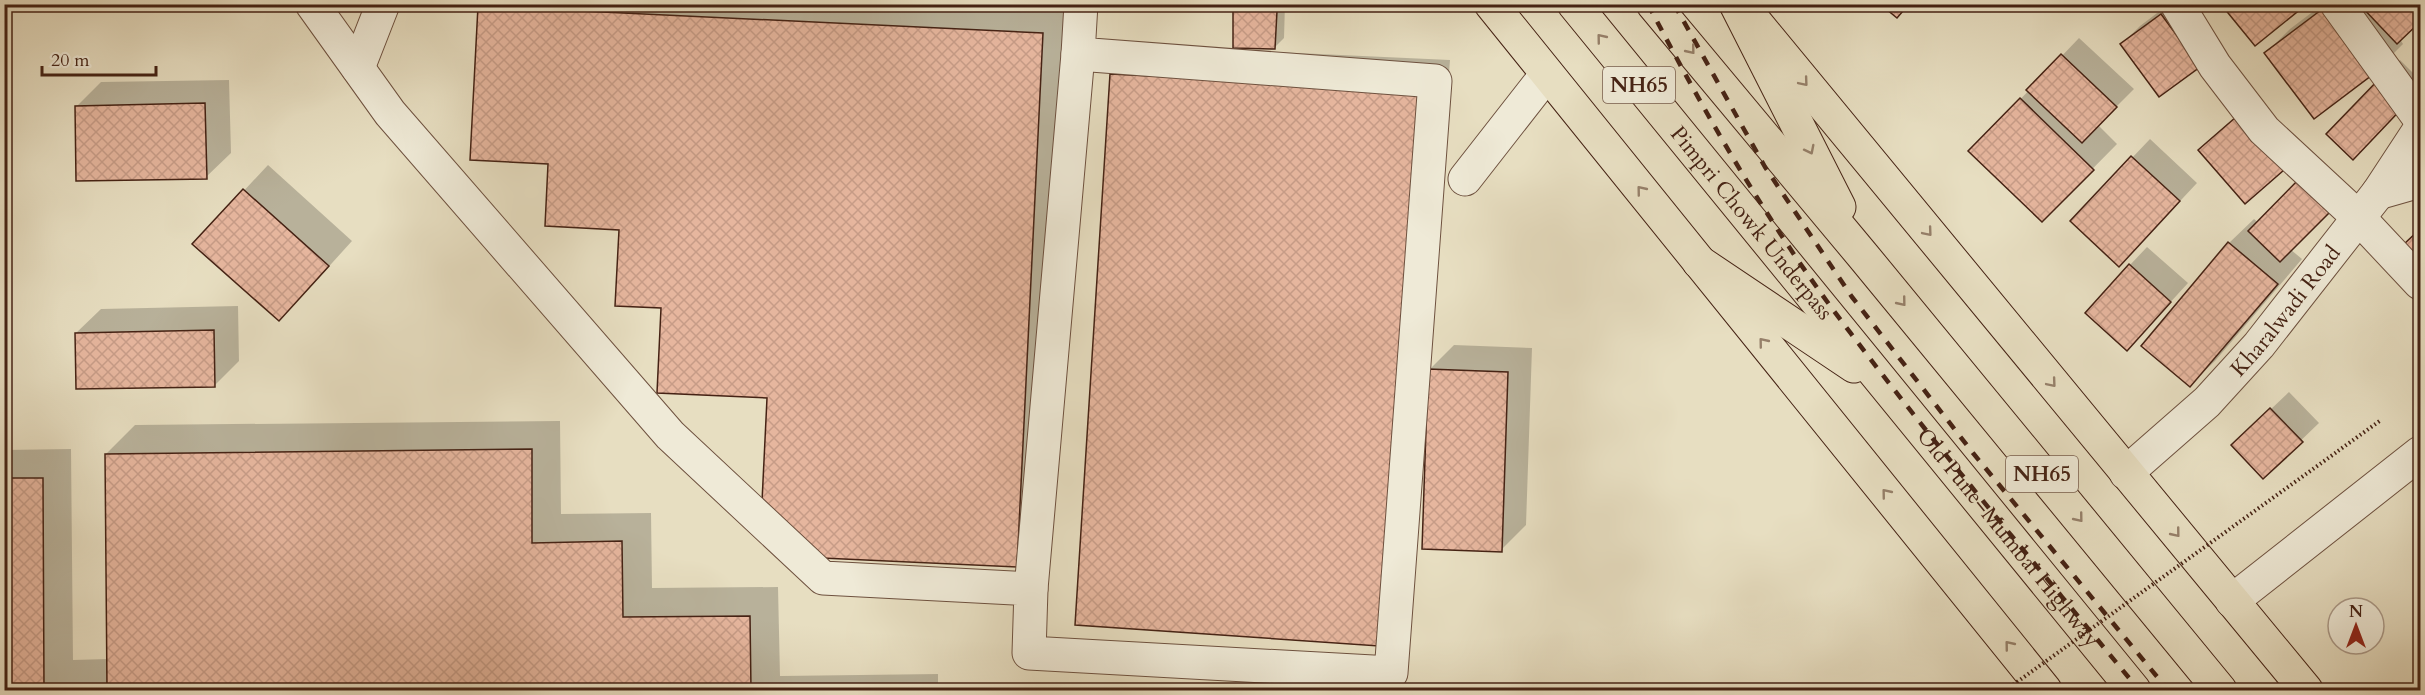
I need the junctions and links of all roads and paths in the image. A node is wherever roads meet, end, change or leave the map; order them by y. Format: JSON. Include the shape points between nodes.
{"nodes":[{"id":1,"x":312,"y":4,"type":"edge"},
{"id":2,"x":383,"y":4,"type":"edge"},
{"id":3,"x":1081,"y":4,"type":"edge"},
{"id":4,"x":1491,"y":4,"type":"edge"},
{"id":5,"x":1574,"y":4,"type":"edge"},
{"id":6,"x":1653,"y":4,"type":"edge"},
{"id":7,"x":1738,"y":4,"type":"edge"},
{"id":8,"x":2177,"y":4,"type":"edge"},
{"id":9,"x":2337,"y":4,"type":"edge"},
{"id":10,"x":1078,"y":54,"type":"junction"},
{"id":11,"x":358,"y":68,"type":"junction"},
{"id":12,"x":1547,"y":74,"type":"junction"},
{"id":13,"x":2421,"y":119,"type":"edge"},
{"id":14,"x":2421,"y":129,"type":"edge"},
{"id":15,"x":1465,"y":179,"type":"dead end"},
{"id":16,"x":2421,"y":181,"type":"edge"},
{"id":17,"x":2369,"y":205,"type":"junction"},
{"id":18,"x":1864,"y":257,"type":"junction"},
{"id":19,"x":1699,"y":262,"type":"junction"},
{"id":20,"x":2421,"y":283,"type":"edge"},
{"id":21,"x":1883,"y":385,"type":"junction"},
{"id":22,"x":2381,"y":420,"type":"dead end"},
{"id":23,"x":2421,"y":453,"type":"edge"},
{"id":24,"x":2126,"y":473,"type":"junction"},
{"id":25,"x":1031,"y":589,"type":"junction"},
{"id":26,"x":2232,"y":601,"type":"junction"},
{"id":27,"x":2006,"y":690,"type":"edge"},
{"id":28,"x":2045,"y":690,"type":"edge"},
{"id":29,"x":2134,"y":690,"type":"edge"},
{"id":30,"x":2220,"y":690,"type":"edge"},
{"id":31,"x":2306,"y":690,"type":"edge"}],
"edges":[{"from":1,"to":11,"type":"street"},
{"from":2,"to":11,"type":"street"},
{"from":3,"to":10,"type":"street"},
{"from":4,"to":12,"type":"main road"},
{"from":21,"to":5,"type":"main road","name":"Pimpri Chowk Underpass","number":"NH65","one_way":true},
{"from":6,"to":18,"type":"main road","number":"NH65","one_way":true},
{"from":7,"to":18,"type":"main road","one_way":true},
{"from":7,"to":24,"type":"main road","one_way":true},
{"from":8,"to":17,"type":"street","via":[[2215,66],[2264,130]]},
{"from":9,"to":13,"type":"street"},
{"from":10,"to":25,"type":"street"},
{"from":10,"to":25,"type":"street","via":[[1436,81],[1391,673],[1029,653]]},
{"from":11,"to":25,"type":"street","via":[[390,113],[670,435],[823,578]]},
{"from":12,"to":15,"type":"street"},
{"from":19,"to":12,"type":"main road","one_way":true},
{"from":14,"to":17,"type":"street","name":"Kharalwadi Road"},
{"from":16,"to":17,"type":"street"},
{"from":17,"to":20,"type":"street"},
{"from":17,"to":24,"type":"street","name":"Kharalwadi Road","via":[[2259,345],[2207,402]]},
{"from":18,"to":30,"type":"main road","number":"NH65","one_way":true},
{"from":19,"to":21,"type":"main road"},
{"from":28,"to":19,"type":"main road","one_way":true},
{"from":21,"to":29,"type":"main road","name":"Old Pune–Mumbai Highway","number":"NH65"},
{"from":22,"to":27,"type":"path","bridge":true},
{"from":23,"to":26,"type":"street"},
{"from":24,"to":26,"type":"main road","one_way":true},
{"from":26,"to":31,"type":"main road"}]}
